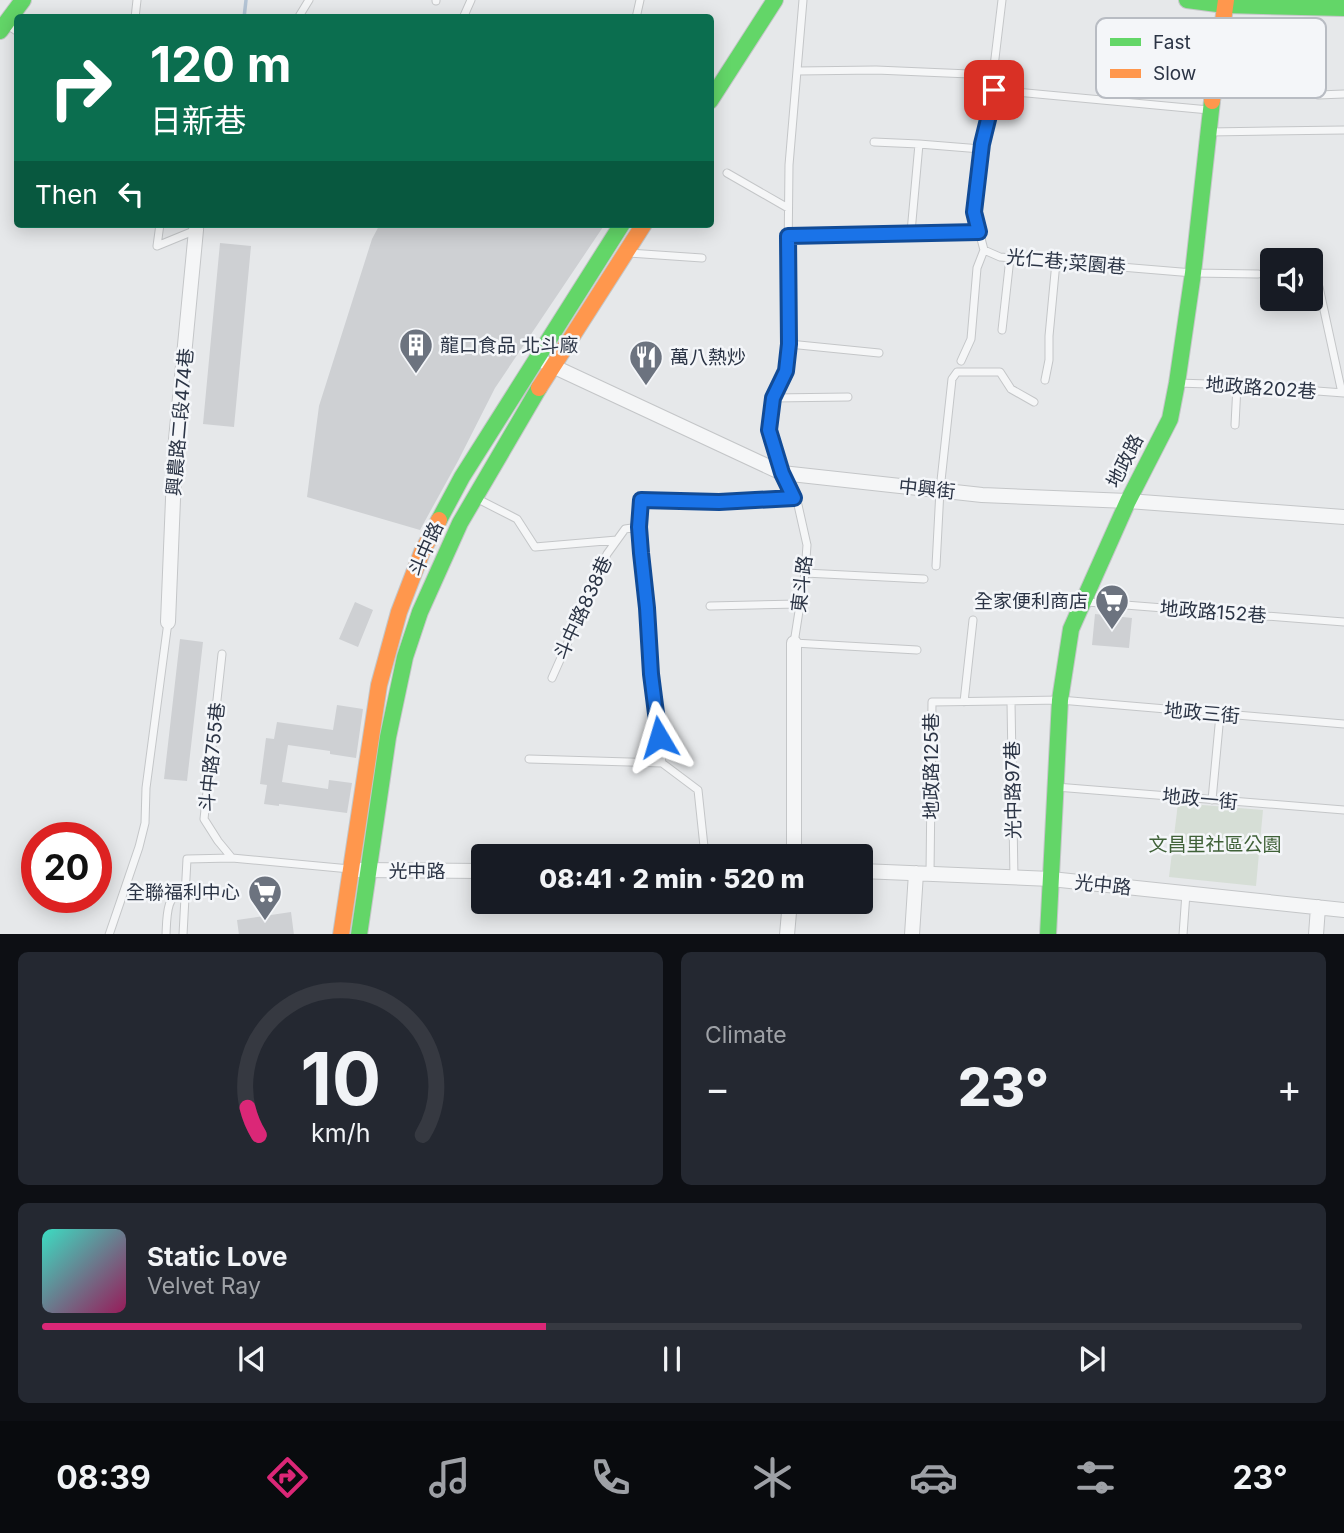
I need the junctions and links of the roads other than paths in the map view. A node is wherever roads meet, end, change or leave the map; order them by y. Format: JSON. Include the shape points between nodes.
{"nodes":[{"id":1,"x":775,"y":0,"type":"edge"},
{"id":2,"x":803,"y":0,"type":"edge"},
{"id":3,"x":1002,"y":0,"type":"edge"},
{"id":4,"x":1187,"y":0,"type":"edge"},
{"id":5,"x":1226,"y":2,"type":"edge"},
{"id":6,"x":1344,"y":8,"type":"edge"},
{"id":7,"x":798,"y":71,"type":"junction"},
{"id":8,"x":993,"y":75,"type":"junction"},
{"id":9,"x":994,"y":90,"type":"junction"},
{"id":10,"x":1344,"y":94,"type":"edge"},
{"id":11,"x":714,"y":95,"type":"edge"},
{"id":12,"x":1326,"y":95,"type":"edge"},
{"id":13,"x":1213,"y":98,"type":"edge"},
{"id":14,"x":1211,"y":110,"type":"junction"},
{"id":15,"x":1344,"y":130,"type":"edge"},
{"id":16,"x":1208,"y":132,"type":"junction"},
{"id":17,"x":874,"y":142,"type":"dead end"},
{"id":18,"x":919,"y":144,"type":"junction"},
{"id":19,"x":981,"y":149,"type":"junction"},
{"id":20,"x":727,"y":173,"type":"dead end"},
{"id":21,"x":788,"y":208,"type":"junction"},
{"id":22,"x":159,"y":228,"type":"edge"},
{"id":23,"x":197,"y":228,"type":"edge"},
{"id":24,"x":199,"y":228,"type":"edge"},
{"id":25,"x":619,"y":228,"type":"edge"},
{"id":26,"x":642,"y":228,"type":"edge"},
{"id":27,"x":979,"y":232,"type":"junction"},
{"id":28,"x":911,"y":233,"type":"junction"},
{"id":29,"x":788,"y":236,"type":"junction"},
{"id":30,"x":610,"y":241,"type":"junction"},
{"id":31,"x":984,"y":250,"type":"junction"},
{"id":32,"x":626,"y":253,"type":"junction"},
{"id":33,"x":702,"y":258,"type":"dead end"},
{"id":34,"x":1010,"y":258,"type":"junction"},
{"id":35,"x":1056,"y":262,"type":"junction"},
{"id":36,"x":1193,"y":273,"type":"junction"},
{"id":37,"x":1258,"y":274,"type":"dead end"},
{"id":38,"x":1323,"y":305,"type":"edge"},
{"id":39,"x":1002,"y":330,"type":"dead end"},
{"id":40,"x":789,"y":344,"type":"junction"},
{"id":41,"x":879,"y":354,"type":"dead end"},
{"id":42,"x":536,"y":358,"type":"junction"},
{"id":43,"x":961,"y":361,"type":"dead end"},
{"id":44,"x":552,"y":367,"type":"junction"},
{"id":45,"x":1045,"y":380,"type":"dead end"},
{"id":46,"x":1178,"y":383,"type":"junction"},
{"id":47,"x":1237,"y":385,"type":"junction"},
{"id":48,"x":1343,"y":393,"type":"edge"},
{"id":49,"x":848,"y":397,"type":"dead end"},
{"id":50,"x":773,"y":398,"type":"junction"},
{"id":51,"x":1034,"y":402,"type":"dead end"},
{"id":52,"x":1235,"y":425,"type":"dead end"},
{"id":53,"x":782,"y":473,"type":"junction"},
{"id":54,"x":940,"y":490,"type":"junction"},
{"id":55,"x":474,"y":497,"type":"junction"},
{"id":56,"x":794,"y":498,"type":"junction"},
{"id":57,"x":1128,"y":501,"type":"junction"},
{"id":58,"x":1344,"y":517,"type":"edge"},
{"id":59,"x":639,"y":527,"type":"junction"},
{"id":60,"x":617,"y":540,"type":"junction"},
{"id":61,"x":936,"y":566,"type":"dead end"},
{"id":62,"x":805,"y":573,"type":"junction"},
{"id":63,"x":924,"y":579,"type":"dead end"},
{"id":64,"x":1083,"y":602,"type":"junction"},
{"id":65,"x":799,"y":604,"type":"junction"},
{"id":66,"x":710,"y":606,"type":"dead end"},
{"id":67,"x":972,"y":620,"type":"dead end"},
{"id":68,"x":168,"y":622,"type":"joint"},
{"id":69,"x":1344,"y":622,"type":"edge"},
{"id":70,"x":794,"y":643,"type":"junction"},
{"id":71,"x":917,"y":650,"type":"dead end"},
{"id":72,"x":222,"y":654,"type":"dead end"},
{"id":73,"x":552,"y":678,"type":"dead end"},
{"id":74,"x":1060,"y":700,"type":"junction"},
{"id":75,"x":964,"y":702,"type":"junction"},
{"id":76,"x":1011,"y":702,"type":"junction"},
{"id":77,"x":1220,"y":715,"type":"junction"},
{"id":78,"x":1344,"y":724,"type":"edge"},
{"id":79,"x":371,"y":735,"type":"junction"},
{"id":80,"x":388,"y":737,"type":"junction"},
{"id":81,"x":529,"y":759,"type":"dead end"},
{"id":82,"x":662,"y":763,"type":"junction"},
{"id":83,"x":1055,"y":787,"type":"junction"},
{"id":84,"x":1212,"y":800,"type":"junction"},
{"id":85,"x":1344,"y":810,"type":"edge"},
{"id":86,"x":704,"y":844,"type":"edge"},
{"id":87,"x":794,"y":844,"type":"edge"},
{"id":88,"x":232,"y":858,"type":"junction"},
{"id":89,"x":351,"y":870,"type":"junction"},
{"id":90,"x":368,"y":871,"type":"junction"},
{"id":91,"x":471,"y":871,"type":"edge"},
{"id":92,"x":873,"y":871,"type":"edge"},
{"id":93,"x":923,"y":873,"type":"junction"},
{"id":94,"x":1014,"y":878,"type":"junction"},
{"id":95,"x":1051,"y":879,"type":"junction"},
{"id":96,"x":185,"y":884,"type":"junction"},
{"id":97,"x":1186,"y":893,"type":"junction"},
{"id":98,"x":1318,"y":907,"type":"junction"},
{"id":99,"x":1344,"y":910,"type":"edge"},
{"id":100,"x":789,"y":914,"type":"edge"},
{"id":101,"x":109,"y":934,"type":"edge"},
{"id":102,"x":166,"y":934,"type":"edge"},
{"id":103,"x":183,"y":934,"type":"edge"},
{"id":104,"x":341,"y":934,"type":"edge"},
{"id":105,"x":359,"y":934,"type":"edge"},
{"id":106,"x":787,"y":934,"type":"edge"},
{"id":107,"x":912,"y":934,"type":"edge"},
{"id":108,"x":1048,"y":934,"type":"edge"},
{"id":109,"x":1183,"y":934,"type":"edge"},
{"id":110,"x":1316,"y":934,"type":"edge"}],
"edges":[{"from":1,"to":11,"type":"main road"},
{"from":2,"to":7,"type":"lane","name":"東斗路"},
{"from":3,"to":8,"type":"lane","name":"光仁巷;菜園巷"},
{"from":4,"to":5,"type":"main road"},
{"from":5,"to":6,"type":"main road"},
{"from":7,"to":8,"type":"lane"},
{"from":7,"to":21,"type":"lane","name":"東斗路"},
{"from":8,"to":9,"type":"lane","name":"光仁巷;菜園巷"},
{"from":9,"to":14,"type":"lane"},
{"from":9,"to":19,"type":"lane","name":"光仁巷;菜園巷"},
{"from":10,"to":12,"type":"lane"},
{"from":13,"to":14,"type":"main road","name":"地政路"},
{"from":14,"to":16,"type":"main road","name":"地政路"},
{"from":15,"to":16,"type":"lane"},
{"from":16,"to":36,"type":"main road","name":"地政路"},
{"from":17,"to":18,"type":"lane"},
{"from":18,"to":19,"type":"lane"},
{"from":18,"to":28,"type":"lane"},
{"from":19,"to":27,"type":"lane","name":"光仁巷;菜園巷","via":[[974,212]]},
{"from":20,"to":21,"type":"lane"},
{"from":21,"to":29,"type":"lane","name":"東斗路"},
{"from":22,"to":23,"type":"lane","via":[[157,246]]},
{"from":24,"to":68,"type":"street","name":"興農路二段474巷","via":[[175,450]]},
{"from":25,"to":30,"type":"main road","name":"斗中路"},
{"from":26,"to":32,"type":"main road","name":"斗中路"},
{"from":27,"to":28,"type":"lane"},
{"from":27,"to":31,"type":"lane","name":"光仁巷;菜園巷"},
{"from":28,"to":29,"type":"lane"},
{"from":29,"to":40,"type":"lane","name":"東斗路"},
{"from":30,"to":32,"type":"lane"},
{"from":30,"to":42,"type":"main road","name":"斗中路"},
{"from":31,"to":34,"type":"lane","name":"光仁巷;菜園巷"},
{"from":31,"to":43,"type":"lane","via":[[976,268],[971,338]]},
{"from":32,"to":33,"type":"lane"},
{"from":32,"to":44,"type":"main road","name":"斗中路"},
{"from":34,"to":35,"type":"lane","name":"光仁巷;菜園巷"},
{"from":34,"to":39,"type":"lane"},
{"from":35,"to":36,"type":"lane","name":"光仁巷;菜園巷"},
{"from":35,"to":45,"type":"lane"},
{"from":36,"to":37,"type":"lane","name":"光仁巷;菜園巷"},
{"from":36,"to":46,"type":"main road","name":"地政路"},
{"from":38,"to":48,"type":"lane"},
{"from":40,"to":41,"type":"lane"},
{"from":40,"to":50,"type":"lane","name":"東斗路","via":[[786,371]]},
{"from":42,"to":44,"type":"street","name":"中興街"},
{"from":42,"to":79,"type":"main road","name":"斗中路","via":[[462,477],[422,552],[399,612]]},
{"from":44,"to":53,"type":"street","name":"中興街"},
{"from":44,"to":55,"type":"main road","name":"斗中路"},
{"from":46,"to":47,"type":"lane","name":"地政路202巷"},
{"from":46,"to":57,"type":"main road","name":"地政路","via":[[1170,419]]},
{"from":47,"to":48,"type":"lane","name":"地政路202巷"},
{"from":47,"to":52,"type":"lane"},
{"from":49,"to":50,"type":"lane"},
{"from":50,"to":53,"type":"lane","name":"東斗路","via":[[769,430]]},
{"from":51,"to":54,"type":"lane","via":[[1011,389],[1000,372],[957,372],[951,379]]},
{"from":53,"to":54,"type":"street","name":"中興街"},
{"from":53,"to":56,"type":"lane","name":"東斗路"},
{"from":54,"to":57,"type":"street","name":"中興街"},
{"from":54,"to":61,"type":"lane"},
{"from":55,"to":60,"type":"lane","name":"斗中路838巷","via":[[517,519],[536,547]]},
{"from":55,"to":80,"type":"main road","name":"斗中路","via":[[420,612]]},
{"from":56,"to":59,"type":"lane","via":[[641,500]]},
{"from":56,"to":62,"type":"lane","name":"東斗路","via":[[807,545]]},
{"from":57,"to":58,"type":"street","name":"中興街"},
{"from":57,"to":64,"type":"main road","name":"地政路"},
{"from":59,"to":60,"type":"lane","name":"斗中路838巷","via":[[625,529]]},
{"from":59,"to":82,"type":"lane"},
{"from":60,"to":73,"type":"lane","name":"斗中路838巷"},
{"from":62,"to":63,"type":"lane"},
{"from":62,"to":65,"type":"lane","name":"東斗路"},
{"from":64,"to":69,"type":"lane","name":"地政路152巷"},
{"from":64,"to":74,"type":"main road","name":"地政路","via":[[1071,629]]},
{"from":65,"to":66,"type":"lane"},
{"from":65,"to":70,"type":"lane","name":"東斗路"},
{"from":67,"to":75,"type":"lane"},
{"from":68,"to":101,"type":"lane","via":[[145,823]]},
{"from":70,"to":71,"type":"lane"},
{"from":70,"to":87,"type":"street","name":"東斗路"},
{"from":72,"to":88,"type":"lane","name":"斗中路755巷","via":[[204,819]]},
{"from":74,"to":76,"type":"lane","name":"地政路125巷"},
{"from":74,"to":77,"type":"lane","name":"地政三街"},
{"from":74,"to":83,"type":"main road","name":"地政路"},
{"from":75,"to":76,"type":"lane","name":"地政路125巷"},
{"from":75,"to":93,"type":"lane","name":"地政路125巷","via":[[932,702]]},
{"from":76,"to":94,"type":"lane","name":"光中路97巷"},
{"from":77,"to":78,"type":"lane","name":"地政三街"},
{"from":77,"to":84,"type":"lane"},
{"from":79,"to":80,"type":"main road"},
{"from":79,"to":89,"type":"main road","name":"斗中路"},
{"from":80,"to":90,"type":"main road","name":"斗中路"},
{"from":81,"to":82,"type":"lane"},
{"from":82,"to":86,"type":"lane","via":[[698,790]]},
{"from":83,"to":84,"type":"lane","name":"地政一街"},
{"from":83,"to":95,"type":"main road","name":"地政路"},
{"from":84,"to":85,"type":"lane","name":"地政一街"},
{"from":88,"to":89,"type":"lane"},
{"from":88,"to":96,"type":"lane","via":[[187,859]]},
{"from":89,"to":90,"type":"street","name":"光中路"},
{"from":89,"to":104,"type":"main road","name":"斗中路"},
{"from":90,"to":91,"type":"street","name":"光中路"},
{"from":90,"to":105,"type":"main road","name":"斗中路"},
{"from":92,"to":93,"type":"street","name":"光中路"},
{"from":93,"to":94,"type":"street","name":"光中路"},
{"from":93,"to":107,"type":"street"},
{"from":94,"to":95,"type":"street","name":"光中路"},
{"from":95,"to":97,"type":"street","name":"光中路"},
{"from":95,"to":108,"type":"main road","name":"地政路"},
{"from":96,"to":102,"type":"lane","via":[[167,909]]},
{"from":96,"to":103,"type":"lane"},
{"from":97,"to":98,"type":"street","name":"光中路"},
{"from":97,"to":109,"type":"lane"},
{"from":98,"to":99,"type":"street","name":"光中路"},
{"from":98,"to":110,"type":"street"},
{"from":100,"to":106,"type":"street"}]}
